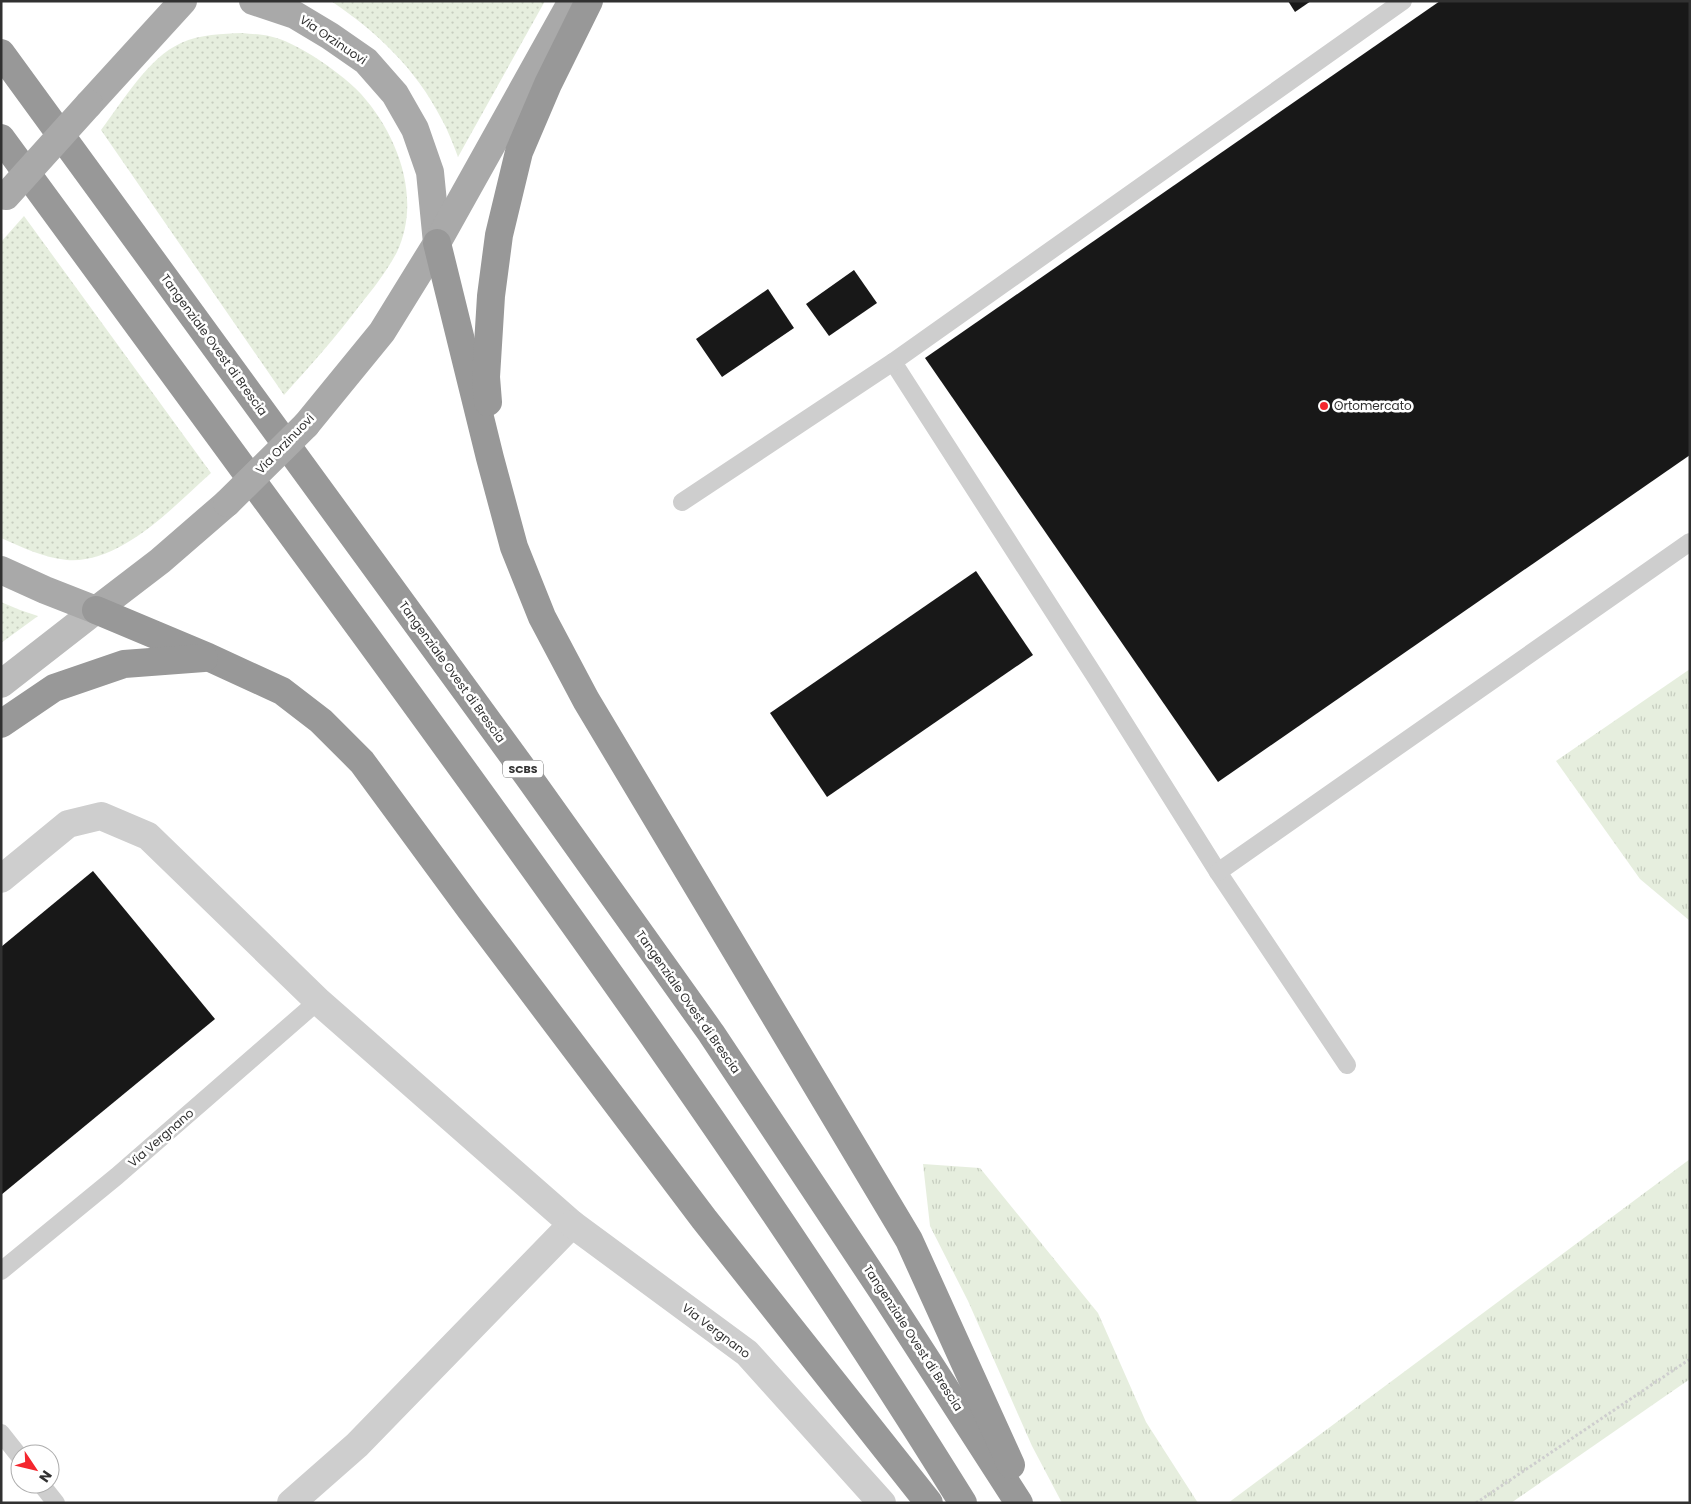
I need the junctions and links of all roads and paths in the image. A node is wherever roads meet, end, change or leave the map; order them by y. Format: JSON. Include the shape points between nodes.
{"nodes":[{"id":1,"x":183,"y":1,"type":"edge"},
{"id":2,"x":253,"y":1,"type":"edge"},
{"id":3,"x":572,"y":1,"type":"edge"},
{"id":4,"x":589,"y":1,"type":"edge"},
{"id":5,"x":1402,"y":1,"type":"edge"},
{"id":6,"x":1,"y":53,"type":"edge"},
{"id":7,"x":1,"y":138,"type":"edge"},
{"id":8,"x":4,"y":199,"type":"edge"},
{"id":9,"x":437,"y":242,"type":"junction"},
{"id":10,"x":893,"y":362,"type":"junction"},
{"id":11,"x":490,"y":458,"type":"junction"},
{"id":12,"x":682,"y":502,"type":"dead end"},
{"id":13,"x":1690,"y":542,"type":"edge"},
{"id":14,"x":1,"y":570,"type":"edge"},
{"id":15,"x":96,"y":610,"type":"junction"},
{"id":16,"x":208,"y":657,"type":"junction"},
{"id":17,"x":1,"y":684,"type":"edge"},
{"id":18,"x":1,"y":724,"type":"edge"},
{"id":19,"x":1218,"y":872,"type":"junction"},
{"id":20,"x":1,"y":879,"type":"edge"},
{"id":21,"x":318,"y":1001,"type":"junction"},
{"id":22,"x":1347,"y":1065,"type":"dead end"},
{"id":23,"x":572,"y":1224,"type":"junction"},
{"id":24,"x":1,"y":1271,"type":"edge"},
{"id":25,"x":1690,"y":1359,"type":"edge"},
{"id":26,"x":1,"y":1433,"type":"edge"},
{"id":27,"x":10,"y":1444,"type":"edge"},
{"id":28,"x":291,"y":1503,"type":"edge"},
{"id":29,"x":882,"y":1503,"type":"edge"},
{"id":30,"x":929,"y":1503,"type":"edge"},
{"id":31,"x":962,"y":1503,"type":"edge"},
{"id":32,"x":1019,"y":1503,"type":"edge"},
{"id":33,"x":1028,"y":1503,"type":"edge"},
{"id":34,"x":1476,"y":1503,"type":"edge"}],
"edges":[{"from":1,"to":8,"type":"main road","bridge":true},
{"from":2,"to":9,"type":"main road","name":"Via Orzinuovi","via":[[296,15],[330,36],[366,61],[395,94],[414,129],[430,172]]},
{"from":3,"to":9,"type":"main road","name":"Via Orzinuovi"},
{"from":4,"to":11,"type":"highway","via":[[518,152],[499,235],[486,377]]},
{"from":5,"to":10,"type":"lane"},
{"from":6,"to":32,"type":"highway","name":"Tangenziale Ovest di Brescia","number":"SCBS","via":[[711,1033],[884,1292]]},
{"from":7,"to":31,"type":"highway","via":[[496,814],[674,1064],[848,1322]]},
{"from":9,"to":11,"type":"highway"},
{"from":9,"to":15,"type":"main road","name":"Via Orzinuovi","bridge":true,"via":[[382,332],[306,425],[227,503],[160,561]]},
{"from":10,"to":12,"type":"lane"},
{"from":10,"to":19,"type":"lane"},
{"from":11,"to":33,"type":"highway","via":[[514,546],[542,617],[586,700],[909,1240]]},
{"from":13,"to":19,"type":"lane"},
{"from":14,"to":15,"type":"main road"},
{"from":15,"to":16,"type":"highway"},
{"from":15,"to":17,"type":"main road","name":"Via Orzinuovi"},
{"from":16,"to":18,"type":"highway","via":[[124,664],[54,688]]},
{"from":16,"to":30,"type":"highway","via":[[282,691],[321,721],[362,762],[704,1219]]},
{"from":19,"to":22,"type":"lane"},
{"from":20,"to":21,"type":"street","name":"Via Vergnano","via":[[68,824],[101,816],[148,836]]},
{"from":21,"to":23,"type":"street","name":"Via Vergnano"},
{"from":21,"to":24,"type":"lane","name":"Via Vergnano","via":[[117,1176]]},
{"from":23,"to":28,"type":"street","via":[[357,1444]]},
{"from":23,"to":29,"type":"street","name":"Via Vergnano","via":[[747,1353]]},
{"from":25,"to":34,"type":"path"},
{"from":26,"to":27,"type":"lane"}]}
